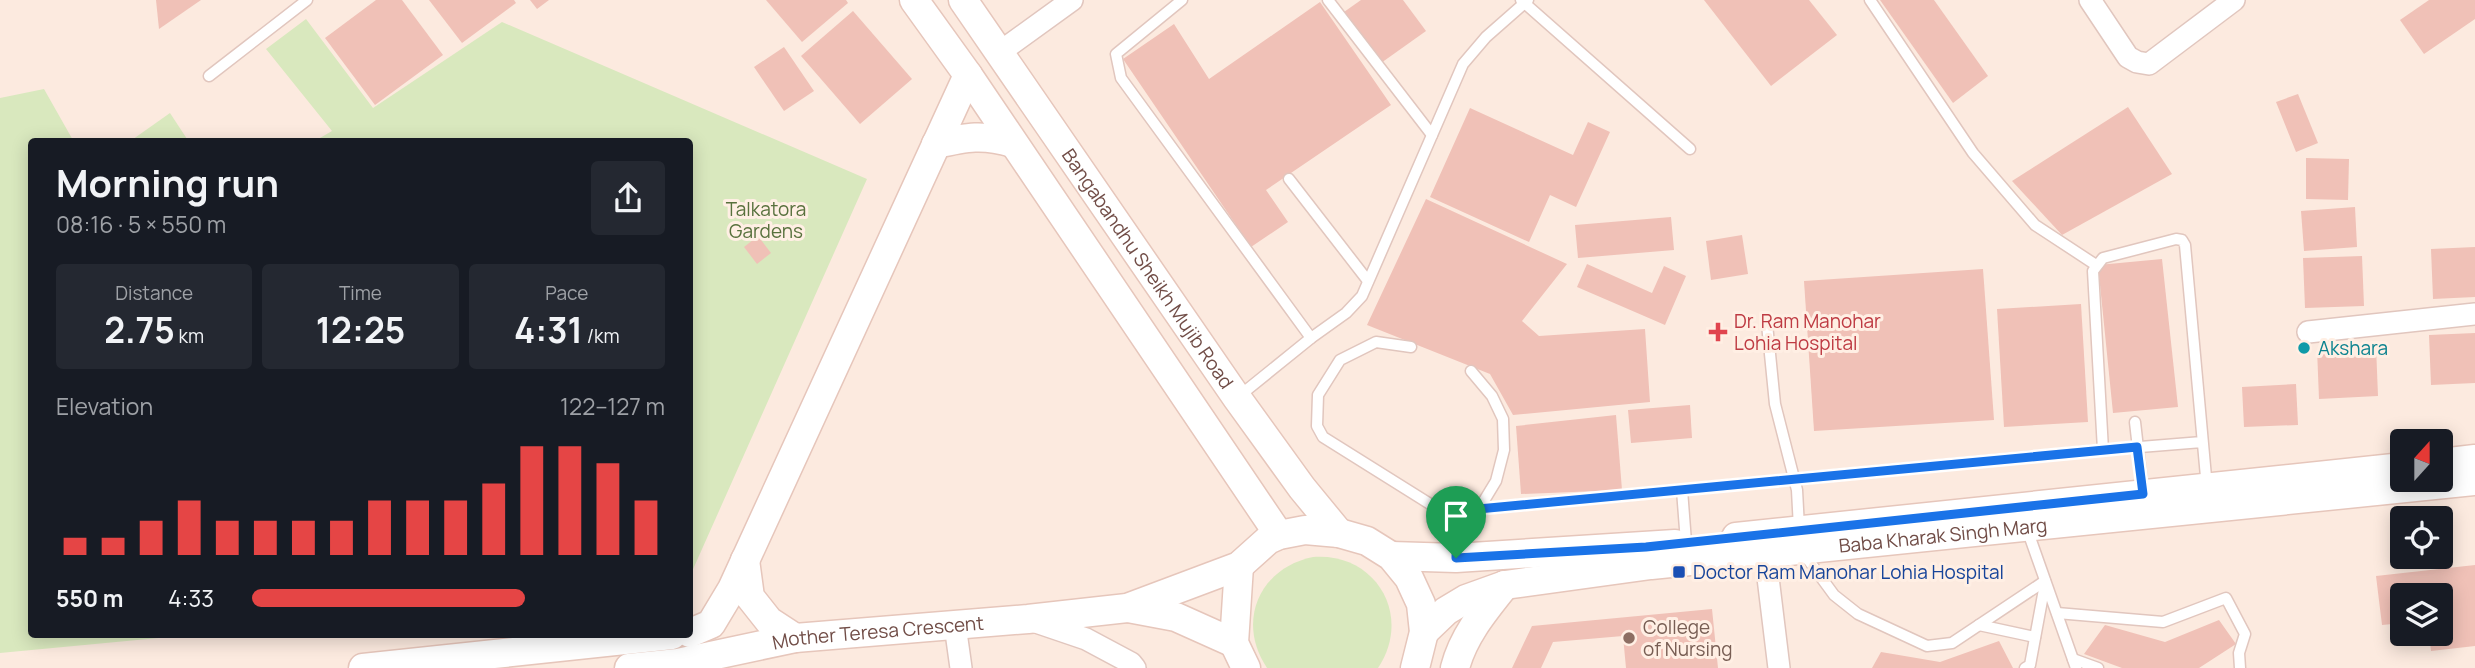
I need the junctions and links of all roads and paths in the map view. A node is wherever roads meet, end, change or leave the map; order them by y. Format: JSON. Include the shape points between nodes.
{"nodes":[{"id":1,"x":307,"y":0,"type":"edge"},
{"id":2,"x":914,"y":0,"type":"edge"},
{"id":3,"x":963,"y":0,"type":"edge"},
{"id":4,"x":1072,"y":0,"type":"edge"},
{"id":5,"x":1182,"y":0,"type":"edge"},
{"id":6,"x":1328,"y":0,"type":"edge"},
{"id":7,"x":1870,"y":0,"type":"edge"},
{"id":8,"x":2090,"y":0,"type":"edge"},
{"id":9,"x":2234,"y":0,"type":"edge"},
{"id":10,"x":1524,"y":1,"type":"edge"},
{"id":11,"x":1000,"y":52,"type":"junction"},
{"id":12,"x":968,"y":75,"type":"junction"},
{"id":13,"x":209,"y":76,"type":"dead end"},
{"id":14,"x":1432,"y":135,"type":"junction"},
{"id":15,"x":1013,"y":143,"type":"junction"},
{"id":16,"x":936,"y":144,"type":"junction"},
{"id":17,"x":1690,"y":149,"type":"dead end"},
{"id":18,"x":1289,"y":179,"type":"dead end"},
{"id":19,"x":2096,"y":265,"type":"junction"},
{"id":20,"x":1368,"y":281,"type":"junction"},
{"id":21,"x":2475,"y":314,"type":"edge"},
{"id":22,"x":1767,"y":324,"type":"dead end"},
{"id":23,"x":2308,"y":332,"type":"dead end"},
{"id":24,"x":1311,"y":338,"type":"junction"},
{"id":25,"x":1411,"y":348,"type":"dead end"},
{"id":26,"x":1471,"y":372,"type":"dead end"},
{"id":27,"x":1237,"y":398,"type":"junction"},
{"id":28,"x":2135,"y":422,"type":"dead end"},
{"id":29,"x":2202,"y":442,"type":"junction"},
{"id":30,"x":2137,"y":447,"type":"junction"},
{"id":31,"x":2103,"y":450,"type":"junction"},
{"id":32,"x":2475,"y":459,"type":"edge"},
{"id":33,"x":2454,"y":461,"type":"edge"},
{"id":34,"x":2390,"y":469,"type":"edge"},
{"id":35,"x":1792,"y":478,"type":"junction"},
{"id":36,"x":2475,"y":481,"type":"edge"},
{"id":37,"x":1682,"y":490,"type":"junction"},
{"id":38,"x":2143,"y":494,"type":"junction"},
{"id":39,"x":2208,"y":498,"type":"junction"},
{"id":40,"x":1479,"y":509,"type":"junction"},
{"id":41,"x":1457,"y":511,"type":"junction"},
{"id":42,"x":2026,"y":527,"type":"junction"},
{"id":43,"x":1339,"y":533,"type":"junction"},
{"id":44,"x":1279,"y":535,"type":"junction"},
{"id":45,"x":1800,"y":540,"type":"junction"},
{"id":46,"x":1686,"y":542,"type":"junction"},
{"id":47,"x":1765,"y":554,"type":"junction"},
{"id":48,"x":1391,"y":556,"type":"junction"},
{"id":49,"x":1456,"y":558,"type":"junction"},
{"id":50,"x":745,"y":559,"type":"junction"},
{"id":51,"x":1239,"y":566,"type":"junction"},
{"id":52,"x":2045,"y":581,"type":"junction"},
{"id":53,"x":1505,"y":585,"type":"junction"},
{"id":54,"x":1128,"y":608,"type":"junction"},
{"id":55,"x":2057,"y":613,"type":"junction"},
{"id":56,"x":1028,"y":619,"type":"junction"},
{"id":57,"x":955,"y":625,"type":"junction"},
{"id":58,"x":1979,"y":625,"type":"junction"},
{"id":59,"x":693,"y":632,"type":"edge"},
{"id":60,"x":1424,"y":632,"type":"junction"},
{"id":61,"x":2035,"y":637,"type":"junction"},
{"id":62,"x":645,"y":638,"type":"edge"},
{"id":63,"x":795,"y":638,"type":"junction"},
{"id":64,"x":1240,"y":656,"type":"edge"},
{"id":65,"x":2074,"y":664,"type":"edge"},
{"id":66,"x":363,"y":668,"type":"edge"},
{"id":67,"x":629,"y":668,"type":"edge"},
{"id":68,"x":961,"y":668,"type":"edge"},
{"id":69,"x":1135,"y":668,"type":"edge"},
{"id":70,"x":1415,"y":668,"type":"edge"},
{"id":71,"x":1455,"y":668,"type":"edge"},
{"id":72,"x":1779,"y":668,"type":"edge"},
{"id":73,"x":2025,"y":668,"type":"edge"},
{"id":74,"x":2098,"y":668,"type":"edge"},
{"id":75,"x":2240,"y":668,"type":"edge"}],
"edges":[{"from":1,"to":13,"type":"lane"},
{"from":2,"to":12,"type":"main road"},
{"from":3,"to":11,"type":"main road","name":"Bangabandhu Sheikh Mujib Road"},
{"from":4,"to":11,"type":"street"},
{"from":5,"to":24,"type":"lane","via":[[1116,54],[1121,78]]},
{"from":6,"to":14,"type":"lane"},
{"from":7,"to":19,"type":"lane","via":[[1973,153],[2035,225]]},
{"from":8,"to":9,"type":"street","via":[[2128,57],[2148,64]]},
{"from":10,"to":14,"type":"lane","via":[[1463,64]]},
{"from":10,"to":17,"type":"lane"},
{"from":11,"to":27,"type":"main road","name":"Bangabandhu Sheikh Mujib Road"},
{"from":12,"to":15,"type":"main road"},
{"from":12,"to":16,"type":"main road"},
{"from":14,"to":20,"type":"lane"},
{"from":15,"to":16,"type":"main road","via":[[978,136]]},
{"from":15,"to":44,"type":"main road"},
{"from":16,"to":50,"type":"main road"},
{"from":18,"to":20,"type":"lane"},
{"from":19,"to":29,"type":"lane","via":[[2103,258],[2182,240]]},
{"from":19,"to":31,"type":"lane"},
{"from":20,"to":24,"type":"lane","via":[[1362,296],[1346,313]]},
{"from":21,"to":23,"type":"street"},
{"from":22,"to":35,"type":"lane","via":[[1775,404]]},
{"from":24,"to":27,"type":"lane"},
{"from":25,"to":41,"type":"lane","via":[[1376,342],[1340,360],[1318,395],[1317,426],[1323,437],[1430,504]]},
{"from":26,"to":40,"type":"lane","via":[[1492,396],[1503,419],[1504,450],[1496,481]]},
{"from":27,"to":43,"type":"main road","name":"Bangabandhu Sheikh Mujib Road"},
{"from":28,"to":30,"type":"lane"},
{"from":29,"to":30,"type":"lane"},
{"from":29,"to":39,"type":"lane"},
{"from":30,"to":31,"type":"lane"},
{"from":30,"to":38,"type":"lane"},
{"from":31,"to":35,"type":"lane"},
{"from":32,"to":33,"type":"main road"},
{"from":34,"to":39,"type":"main road","name":"Baba Kharak Singh Marg"},
{"from":35,"to":37,"type":"lane"},
{"from":35,"to":45,"type":"lane"},
{"from":36,"to":39,"type":"main road","name":"Baba Kharak Singh Marg"},
{"from":37,"to":40,"type":"lane"},
{"from":37,"to":46,"type":"lane"},
{"from":38,"to":39,"type":"main road","name":"Baba Kharak Singh Marg"},
{"from":38,"to":45,"type":"main road","name":"Baba Kharak Singh Marg"},
{"from":39,"to":42,"type":"main road","name":"Baba Kharak Singh Marg"},
{"from":40,"to":41,"type":"lane"},
{"from":41,"to":49,"type":"lane"},
{"from":42,"to":45,"type":"main road","name":"Baba Kharak Singh Marg"},
{"from":42,"to":52,"type":"lane"},
{"from":43,"to":44,"type":"main road","via":[[1305,530]]},
{"from":43,"to":48,"type":"main road","via":[[1367,541]]},
{"from":44,"to":51,"type":"main road"},
{"from":45,"to":46,"type":"main road","name":"Baba Kharak Singh Marg"},
{"from":45,"to":47,"type":"main road","name":"Baba Kharak Singh Marg"},
{"from":45,"to":58,"type":"lane","via":[[1834,595],[1858,614],[1927,646],[1952,643]]},
{"from":46,"to":49,"type":"main road","name":"Baba Kharak Singh Marg"},
{"from":47,"to":53,"type":"main road","name":"Baba Kharak Singh Marg"},
{"from":47,"to":72,"type":"street"},
{"from":48,"to":49,"type":"main road","name":"Baba Kharak Singh Marg"},
{"from":48,"to":60,"type":"main road","via":[[1409,578],[1421,604]]},
{"from":50,"to":59,"type":"main road","via":[[711,624]]},
{"from":50,"to":63,"type":"main road","via":[[750,597],[769,621]]},
{"from":51,"to":54,"type":"main road","name":"Mother Teresa Crescent"},
{"from":51,"to":64,"type":"main road"},
{"from":52,"to":55,"type":"lane"},
{"from":52,"to":58,"type":"lane"},
{"from":52,"to":61,"type":"lane"},
{"from":53,"to":60,"type":"main road","name":"Baba Kharak Singh Marg","via":[[1466,599]]},
{"from":53,"to":71,"type":"main road","via":[[1471,631]]},
{"from":54,"to":56,"type":"main road","name":"Mother Teresa Crescent"},
{"from":54,"to":64,"type":"main road","name":"Mother Teresa Crescent","via":[[1175,617]]},
{"from":55,"to":65,"type":"lane"},
{"from":55,"to":75,"type":"lane","via":[[2163,622],[2226,598],[2245,634]]},
{"from":56,"to":57,"type":"main road","name":"Mother Teresa Crescent"},
{"from":56,"to":69,"type":"street","via":[[1086,639]]},
{"from":57,"to":63,"type":"main road","name":"Mother Teresa Crescent"},
{"from":57,"to":68,"type":"street"},
{"from":58,"to":61,"type":"lane"},
{"from":60,"to":70,"type":"main road"},
{"from":61,"to":73,"type":"lane","via":[[2030,665]]},
{"from":62,"to":66,"type":"main road"},
{"from":63,"to":67,"type":"main road","name":"Mother Teresa Crescent","via":[[678,663]]},
{"from":65,"to":74,"type":"lane"}]}
